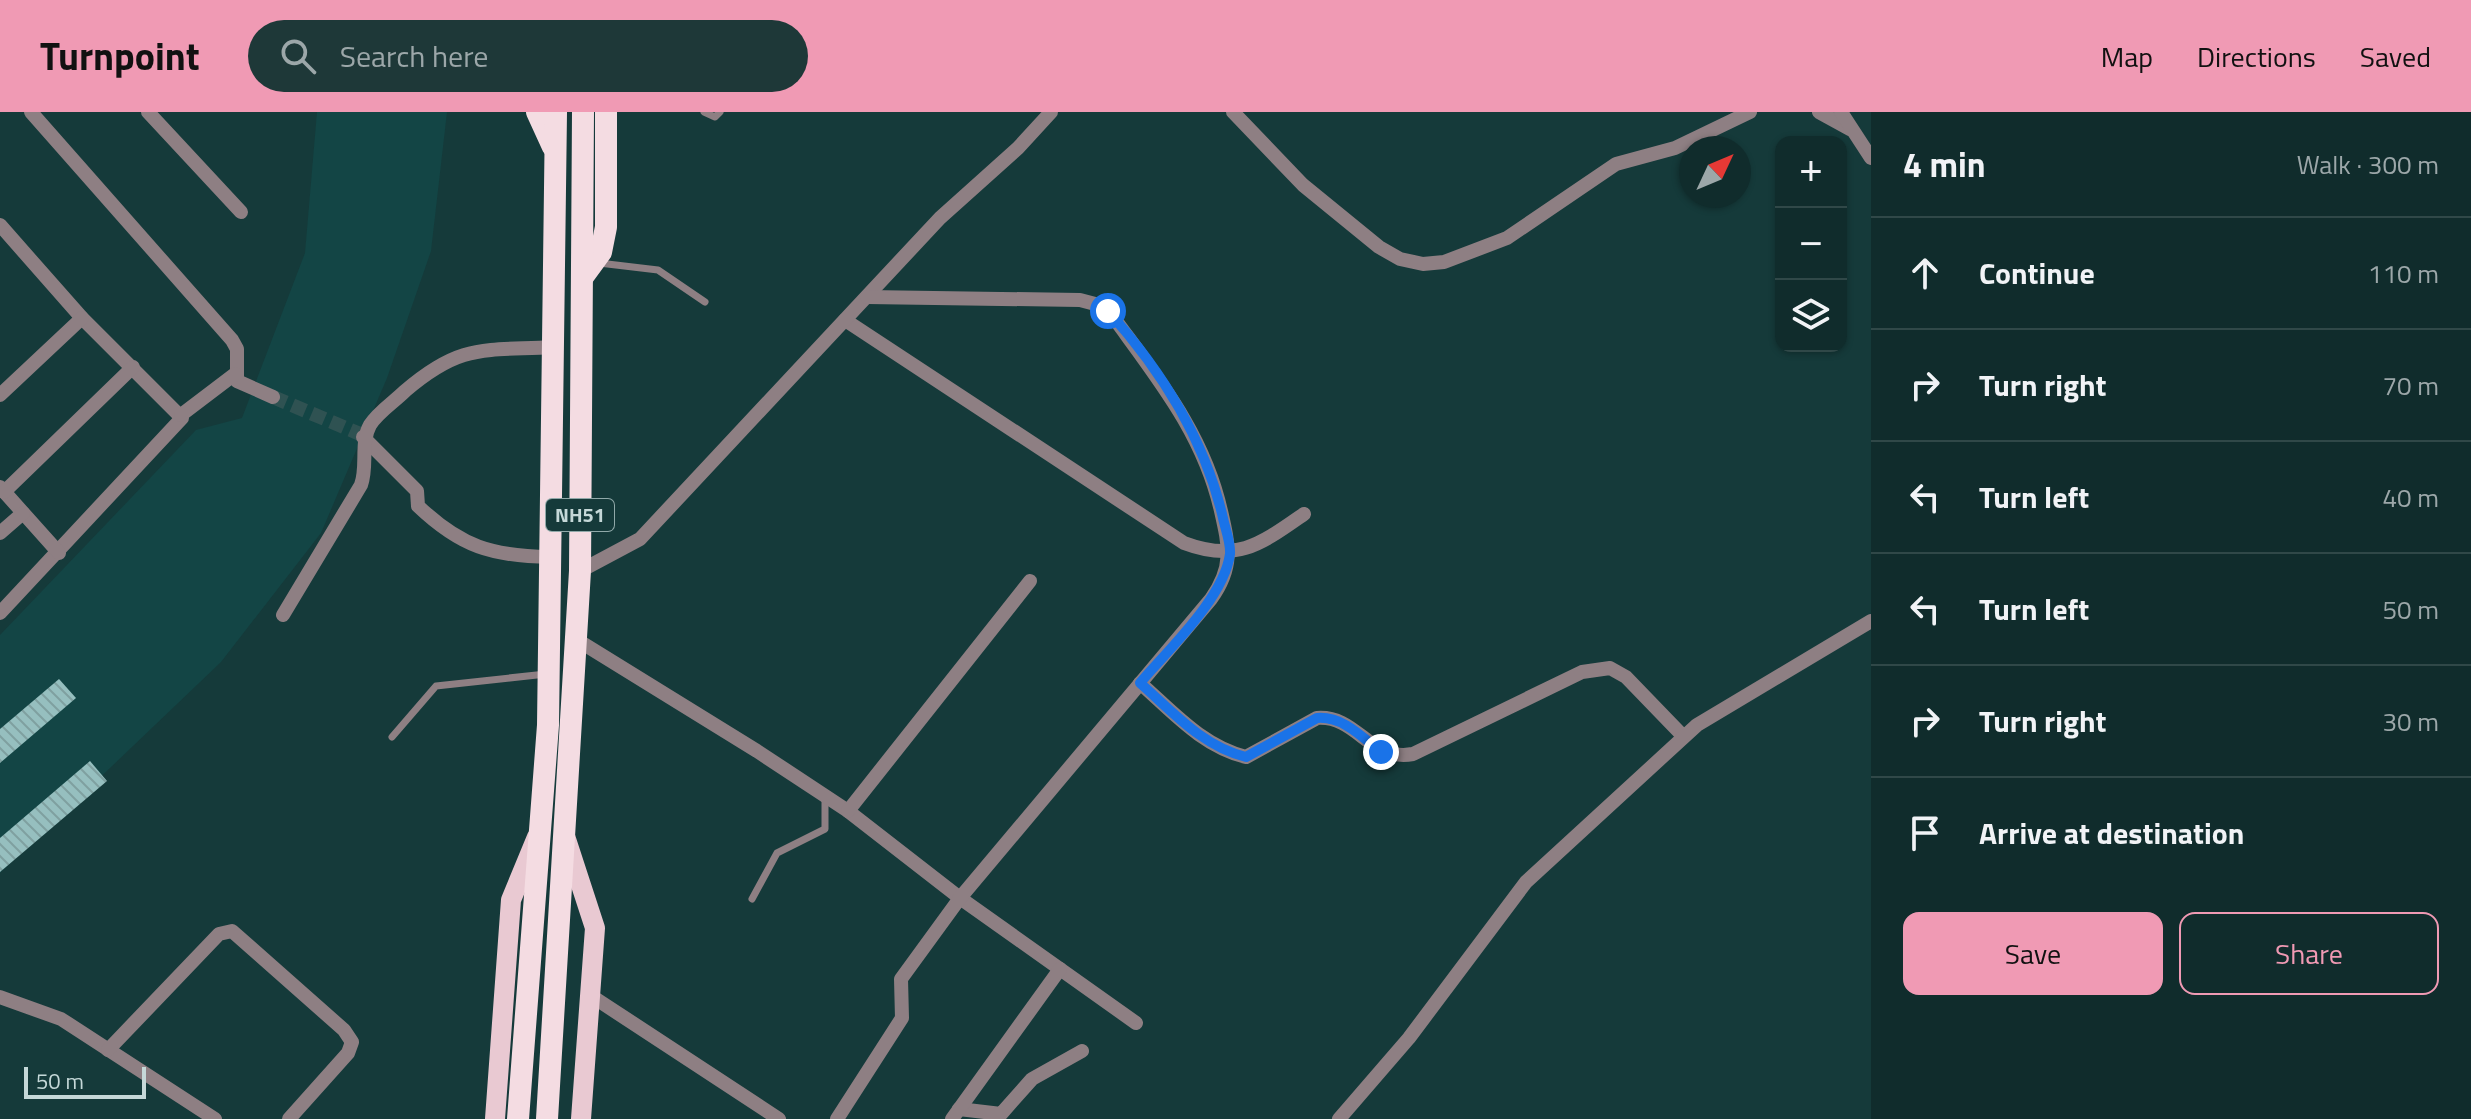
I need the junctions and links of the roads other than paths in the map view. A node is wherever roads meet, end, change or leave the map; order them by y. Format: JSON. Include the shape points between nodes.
{"nodes":[{"id":1,"x":31,"y":112,"type":"edge"},
{"id":2,"x":148,"y":112,"type":"edge"},
{"id":3,"x":537,"y":112,"type":"edge"},
{"id":4,"x":556,"y":112,"type":"edge"},
{"id":5,"x":583,"y":112,"type":"edge"},
{"id":6,"x":606,"y":112,"type":"edge"},
{"id":7,"x":704,"y":112,"type":"edge"},
{"id":8,"x":720,"y":112,"type":"edge"},
{"id":9,"x":1051,"y":112,"type":"edge"},
{"id":10,"x":1233,"y":112,"type":"edge"},
{"id":11,"x":1750,"y":112,"type":"edge"},
{"id":12,"x":1819,"y":112,"type":"edge"},
{"id":13,"x":1841,"y":112,"type":"edge"},
{"id":14,"x":1851,"y":129,"type":"junction"},
{"id":15,"x":555,"y":152,"type":"junction"},
{"id":16,"x":1871,"y":158,"type":"edge"},
{"id":17,"x":241,"y":212,"type":"dead end"},
{"id":18,"x":0,"y":225,"type":"edge"},
{"id":19,"x":587,"y":270,"type":"junction"},
{"id":20,"x":867,"y":297,"type":"junction"},
{"id":21,"x":705,"y":302,"type":"dead end"},
{"id":22,"x":82,"y":318,"type":"junction"},
{"id":23,"x":845,"y":320,"type":"junction"},
{"id":24,"x":553,"y":347,"type":"junction"},
{"id":25,"x":133,"y":367,"type":"junction"},
{"id":26,"x":235,"y":374,"type":"junction"},
{"id":27,"x":0,"y":395,"type":"edge"},
{"id":28,"x":273,"y":397,"type":"tunnel mouth"},
{"id":29,"x":181,"y":415,"type":"junction"},
{"id":30,"x":362,"y":436,"type":"junction"},
{"id":31,"x":2,"y":490,"type":"edge"},
{"id":32,"x":23,"y":513,"type":"junction"},
{"id":33,"x":1304,"y":514,"type":"dead end"},
{"id":34,"x":0,"y":533,"type":"edge"},
{"id":35,"x":1230,"y":552,"type":"junction"},
{"id":36,"x":59,"y":553,"type":"junction"},
{"id":37,"x":550,"y":557,"type":"junction"},
{"id":38,"x":580,"y":571,"type":"junction"},
{"id":39,"x":1030,"y":581,"type":"dead end"},
{"id":40,"x":0,"y":613,"type":"edge"},
{"id":41,"x":283,"y":615,"type":"dead end"},
{"id":42,"x":1871,"y":621,"type":"edge"},
{"id":43,"x":574,"y":638,"type":"junction"},
{"id":44,"x":548,"y":674,"type":"junction"},
{"id":45,"x":1140,"y":683,"type":"junction"},
{"id":46,"x":1683,"y":736,"type":"junction"},
{"id":47,"x":392,"y":737,"type":"dead end"},
{"id":48,"x":825,"y":796,"type":"junction"},
{"id":49,"x":848,"y":811,"type":"junction"},
{"id":50,"x":540,"y":830,"type":"junction"},
{"id":51,"x":564,"y":833,"type":"junction"},
{"id":52,"x":960,"y":898,"type":"junction"},
{"id":53,"x":752,"y":899,"type":"dead end"},
{"id":54,"x":1060,"y":969,"type":"junction"},
{"id":55,"x":590,"y":995,"type":"junction"},
{"id":56,"x":0,"y":997,"type":"edge"},
{"id":57,"x":1136,"y":1023,"type":"dead end"},
{"id":58,"x":108,"y":1050,"type":"junction"},
{"id":59,"x":1082,"y":1051,"type":"dead end"},
{"id":60,"x":956,"y":1114,"type":"edge"},
{"id":61,"x":215,"y":1119,"type":"edge"},
{"id":62,"x":289,"y":1119,"type":"edge"},
{"id":63,"x":495,"y":1119,"type":"edge"},
{"id":64,"x":518,"y":1119,"type":"edge"},
{"id":65,"x":547,"y":1119,"type":"edge"},
{"id":66,"x":581,"y":1119,"type":"edge"},
{"id":67,"x":779,"y":1119,"type":"edge"},
{"id":68,"x":837,"y":1119,"type":"edge"},
{"id":69,"x":1339,"y":1119,"type":"edge"}],
"edges":[{"from":1,"to":26,"type":"street","via":[[232,340],[237,349]]},
{"from":2,"to":17,"type":"street"},
{"from":3,"to":15,"type":"highway"},
{"from":4,"to":15,"type":"highway","number":"NH51"},
{"from":5,"to":19,"type":"highway","number":"NH51"},
{"from":6,"to":19,"type":"highway","via":[[606,227],[601,252]]},
{"from":7,"to":8,"type":"lane","via":[[715,117]]},
{"from":9,"to":20,"type":"street"},
{"from":10,"to":11,"type":"street","via":[[1303,185],[1367,237],[1390,254],[1423,264],[1444,262],[1507,238],[1616,164],[1675,148]]},
{"from":12,"to":14,"type":"street"},
{"from":13,"to":14,"type":"street"},
{"from":14,"to":16,"type":"street"},
{"from":15,"to":24,"type":"highway","number":"NH51"},
{"from":18,"to":22,"type":"street"},
{"from":19,"to":21,"type":"lane","via":[[658,270]]},
{"from":19,"to":38,"type":"highway","number":"NH51"},
{"from":20,"to":23,"type":"street"},
{"from":20,"to":35,"type":"street","via":[[1080,300],[1099,305],[1114,318],[1192,428],[1214,479]]},
{"from":22,"to":25,"type":"street"},
{"from":22,"to":27,"type":"street"},
{"from":23,"to":35,"type":"street","via":[[1170,536],[1198,548]]},
{"from":23,"to":38,"type":"street","via":[[640,539]]},
{"from":24,"to":30,"type":"street","via":[[456,355],[432,368]]},
{"from":24,"to":37,"type":"highway","number":"NH51"},
{"from":25,"to":29,"type":"street"},
{"from":25,"to":31,"type":"street"},
{"from":26,"to":28,"type":"street","via":[[244,386]]},
{"from":26,"to":29,"type":"street"},
{"from":29,"to":36,"type":"street","via":[[180,424]]},
{"from":30,"to":37,"type":"street","via":[[417,491],[418,506],[447,530],[497,555]]},
{"from":30,"to":41,"type":"street","via":[[367,469],[361,485]]},
{"from":31,"to":32,"type":"street"},
{"from":32,"to":34,"type":"street"},
{"from":32,"to":36,"type":"street"},
{"from":33,"to":35,"type":"street","via":[[1262,542]]},
{"from":35,"to":45,"type":"street","via":[[1215,593]]},
{"from":36,"to":40,"type":"street"},
{"from":37,"to":44,"type":"highway","number":"NH51"},
{"from":38,"to":43,"type":"highway","number":"NH51"},
{"from":39,"to":49,"type":"street"},
{"from":42,"to":46,"type":"street"},
{"from":43,"to":48,"type":"street"},
{"from":43,"to":51,"type":"highway","number":"NH51"},
{"from":44,"to":47,"type":"lane","via":[[436,686]]},
{"from":44,"to":50,"type":"highway","number":"NH51"},
{"from":45,"to":46,"type":"street","via":[[1206,741],[1246,757],[1327,717],[1343,722],[1381,752],[1395,757],[1413,754],[1582,672],[1610,668],[1626,677]]},
{"from":45,"to":52,"type":"street"},
{"from":46,"to":69,"type":"street","via":[[1517,892],[1412,1034]]},
{"from":48,"to":49,"type":"street"},
{"from":48,"to":53,"type":"lane","via":[[825,829],[777,853]]},
{"from":49,"to":52,"type":"street"},
{"from":50,"to":63,"type":"main road","via":[[511,900]]},
{"from":50,"to":64,"type":"highway","number":"NH51"},
{"from":51,"to":55,"type":"main road","via":[[595,928]]},
{"from":51,"to":65,"type":"highway","number":"NH51"},
{"from":52,"to":54,"type":"street"},
{"from":52,"to":68,"type":"street","via":[[901,979],[902,1018]]},
{"from":54,"to":57,"type":"street"},
{"from":54,"to":60,"type":"street"},
{"from":55,"to":66,"type":"main road"},
{"from":55,"to":67,"type":"street"},
{"from":56,"to":58,"type":"street","via":[[42,1009]]},
{"from":58,"to":61,"type":"street"},
{"from":58,"to":62,"type":"street","via":[[219,934],[232,931],[352,1042]]},
{"from":59,"to":60,"type":"street","via":[[1036,1076],[1001,1114]]}]}
